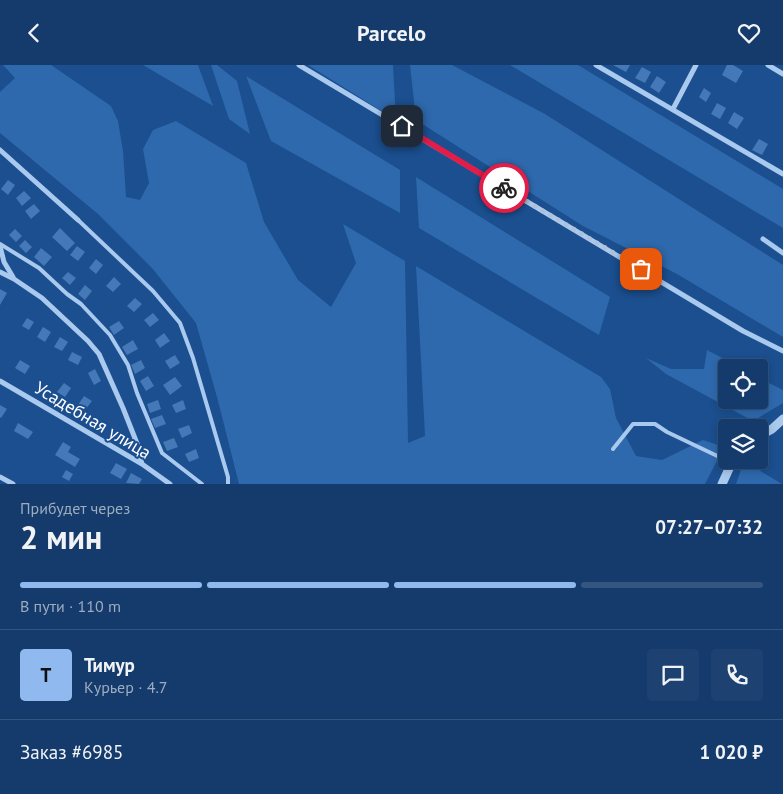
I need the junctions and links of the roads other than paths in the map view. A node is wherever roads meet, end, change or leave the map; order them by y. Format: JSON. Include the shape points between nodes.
{"nodes":[{"id":1,"x":299,"y":65,"type":"edge"},
{"id":2,"x":596,"y":65,"type":"edge"},
{"id":3,"x":696,"y":65,"type":"edge"},
{"id":4,"x":768,"y":65,"type":"edge"},
{"id":5,"x":783,"y":74,"type":"edge"},
{"id":6,"x":673,"y":109,"type":"junction"},
{"id":7,"x":0,"y":150,"type":"edge"},
{"id":8,"x":783,"y":174,"type":"edge"},
{"id":9,"x":78,"y":220,"type":"joint"},
{"id":10,"x":763,"y":239,"type":"dead end"},
{"id":11,"x":0,"y":245,"type":"edge"},
{"id":12,"x":783,"y":253,"type":"edge"},
{"id":13,"x":0,"y":272,"type":"edge"},
{"id":14,"x":14,"y":279,"type":"junction"},
{"id":15,"x":783,"y":351,"type":"edge"},
{"id":16,"x":0,"y":381,"type":"edge"},
{"id":17,"x":783,"y":419,"type":"edge"},
{"id":18,"x":768,"y":431,"type":"edge"},
{"id":19,"x":612,"y":449,"type":"dead end"},
{"id":20,"x":718,"y":455,"type":"edge"},
{"id":21,"x":142,"y":464,"type":"junction"},
{"id":22,"x":729,"y":469,"type":"edge"},
{"id":23,"x":0,"y":477,"type":"edge"},
{"id":24,"x":13,"y":484,"type":"edge"},
{"id":25,"x":170,"y":484,"type":"edge"},
{"id":26,"x":202,"y":484,"type":"edge"},
{"id":27,"x":228,"y":484,"type":"edge"},
{"id":28,"x":722,"y":484,"type":"edge"}],
"edges":[{"from":1,"to":15,"type":"street","via":[[744,331]]},
{"from":2,"to":6,"type":"street"},
{"from":3,"to":6,"type":"street"},
{"from":4,"to":5,"type":"street"},
{"from":6,"to":8,"type":"street"},
{"from":7,"to":9,"type":"street"},
{"from":9,"to":27,"type":"lane","via":[[153,291],[180,323]]},
{"from":10,"to":12,"type":"street"},
{"from":11,"to":14,"type":"street","via":[[4,263]]},
{"from":11,"to":26,"type":"lane","via":[[39,268],[81,304],[110,335],[128,365],[162,453]]},
{"from":13,"to":14,"type":"street"},
{"from":14,"to":21,"type":"street","via":[[60,313],[99,354],[138,446]]},
{"from":16,"to":21,"type":"street","name":"Усадебная улица"},
{"from":17,"to":18,"type":"street"},
{"from":19,"to":20,"type":"lane","via":[[634,424],[655,424]]},
{"from":21,"to":25,"type":"street","name":"Усадебная улица"},
{"from":22,"to":28,"type":"street"},
{"from":23,"to":24,"type":"street"}]}
